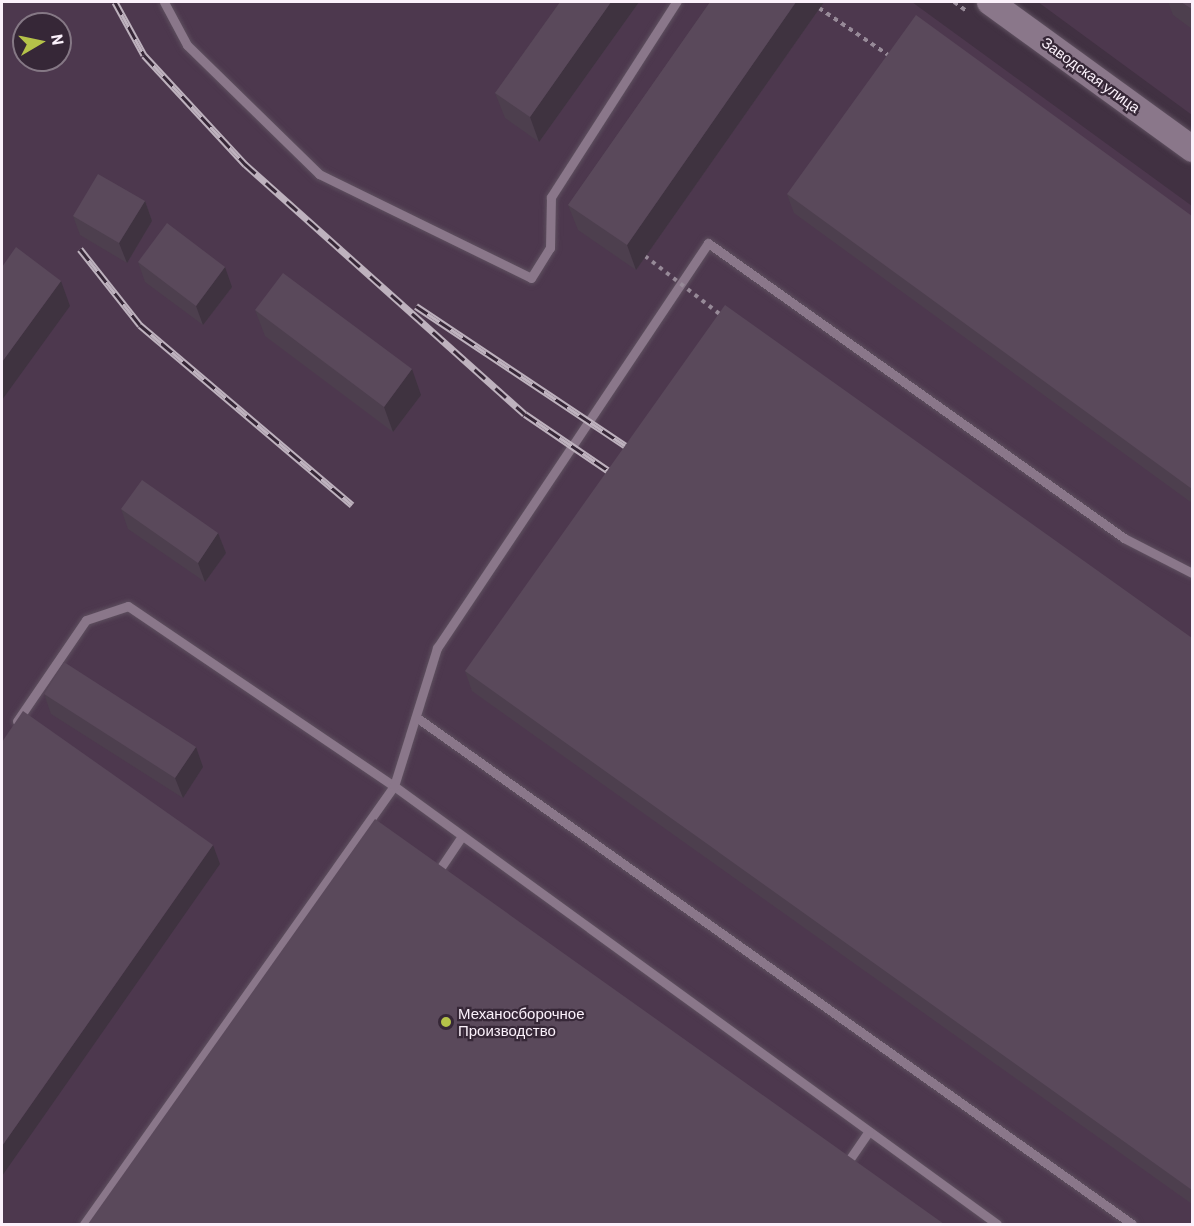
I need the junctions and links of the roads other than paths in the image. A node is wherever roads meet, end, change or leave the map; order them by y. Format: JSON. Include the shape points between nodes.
{"nodes":[{"id":1,"x":164,"y":2,"type":"edge"},
{"id":2,"x":676,"y":2,"type":"edge"},
{"id":3,"x":990,"y":2,"type":"edge"},
{"id":4,"x":1192,"y":149,"type":"edge"},
{"id":5,"x":1192,"y":573,"type":"edge"},
{"id":6,"x":416,"y":717,"type":"junction"},
{"id":7,"x":8,"y":735,"type":"edge"},
{"id":8,"x":394,"y":786,"type":"junction"},
{"id":9,"x":462,"y":836,"type":"junction"},
{"id":10,"x":435,"y":876,"type":"edge"},
{"id":11,"x":868,"y":1131,"type":"junction"},
{"id":12,"x":844,"y":1168,"type":"edge"},
{"id":13,"x":84,"y":1224,"type":"edge"},
{"id":14,"x":997,"y":1224,"type":"edge"},
{"id":15,"x":1132,"y":1224,"type":"edge"}],
"edges":[{"from":1,"to":2,"type":"lane","via":[[187,45],[319,174],[531,278],[550,248],[551,197]]},
{"from":3,"to":4,"type":"main road","name":"Заводская улица"},
{"from":5,"to":6,"type":"lane","via":[[1124,538],[708,243],[437,648]]},
{"from":6,"to":8,"type":"lane"},
{"from":6,"to":15,"type":"lane"},
{"from":7,"to":8,"type":"lane","via":[[86,620],[128,606]]},
{"from":8,"to":9,"type":"lane"},
{"from":8,"to":13,"type":"lane"},
{"from":9,"to":10,"type":"lane"},
{"from":9,"to":11,"type":"lane"},
{"from":11,"to":12,"type":"lane"},
{"from":11,"to":14,"type":"lane"}]}
